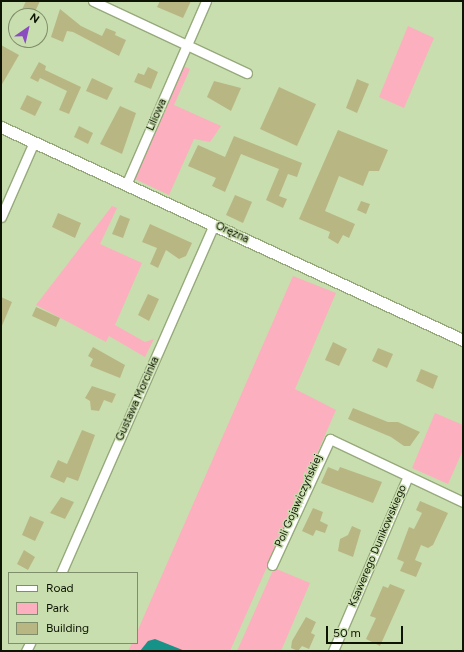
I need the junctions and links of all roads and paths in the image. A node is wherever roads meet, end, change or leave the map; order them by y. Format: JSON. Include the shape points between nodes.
{"nodes":[{"id":1,"x":93,"y":1,"type":"edge"},
{"id":2,"x":206,"y":1,"type":"edge"},
{"id":3,"x":187,"y":45,"type":"junction"},
{"id":4,"x":247,"y":72,"type":"dead end"},
{"id":5,"x":1,"y":127,"type":"edge"},
{"id":6,"x":34,"y":142,"type":"junction"},
{"id":7,"x":126,"y":185,"type":"junction"},
{"id":8,"x":1,"y":217,"type":"edge"},
{"id":9,"x":214,"y":225,"type":"junction"},
{"id":10,"x":463,"y":340,"type":"edge"},
{"id":11,"x":330,"y":440,"type":"joint"},
{"id":12,"x":408,"y":476,"type":"junction"},
{"id":13,"x":463,"y":502,"type":"edge"},
{"id":14,"x":272,"y":565,"type":"dead end"},
{"id":15,"x":61,"y":572,"type":"edge"},
{"id":16,"x":333,"y":651,"type":"edge"}],
"edges":[{"from":1,"to":3,"type":"street"},
{"from":2,"to":3,"type":"street","name":"Liliowa"},
{"from":3,"to":4,"type":"street"},
{"from":3,"to":7,"type":"street","name":"Liliowa"},
{"from":5,"to":6,"type":"street","name":"Orężna"},
{"from":6,"to":7,"type":"street","name":"Orężna"},
{"from":6,"to":8,"type":"street"},
{"from":7,"to":9,"type":"street","name":"Orężna"},
{"from":9,"to":10,"type":"street","name":"Orężna"},
{"from":9,"to":15,"type":"street","name":"Gustawa Morcinka"},
{"from":11,"to":12,"type":"street","name":"Ksawerego Dunikowskiego"},
{"from":11,"to":14,"type":"street","name":"Poli Gojawiczyńskiej"},
{"from":12,"to":13,"type":"street"},
{"from":12,"to":16,"type":"street","name":"Ksawerego Dunikowskiego"}]}
